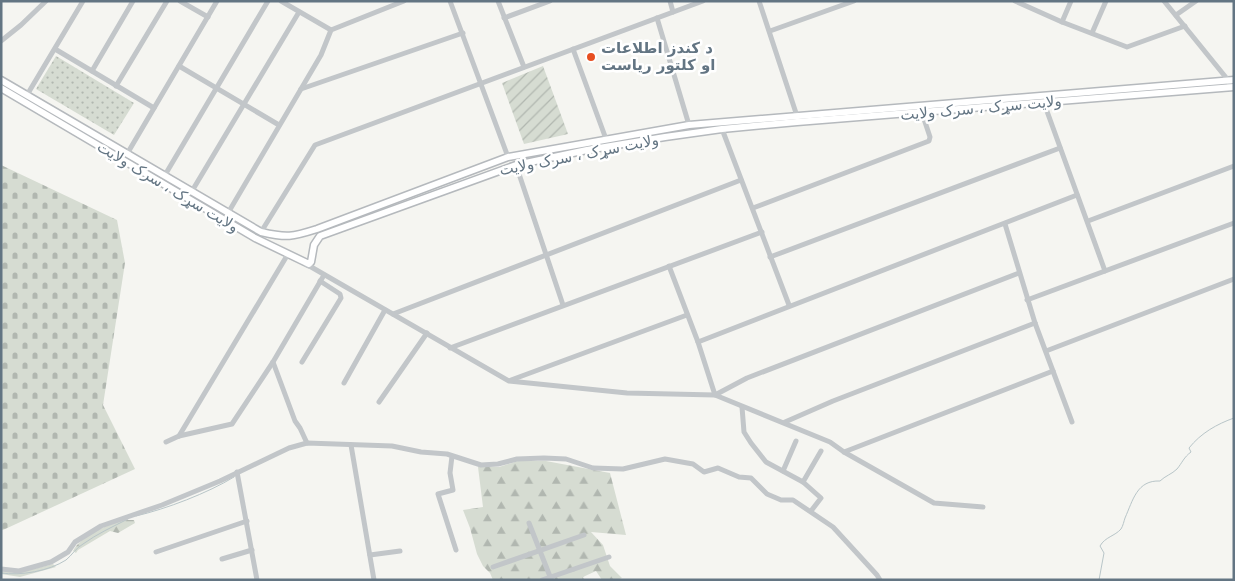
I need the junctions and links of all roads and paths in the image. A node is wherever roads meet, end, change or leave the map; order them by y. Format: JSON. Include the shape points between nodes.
{"nodes":[{"id":1,"x":46,"y":1,"type":"edge"},
{"id":2,"x":83,"y":1,"type":"edge"},
{"id":3,"x":133,"y":1,"type":"edge"},
{"id":4,"x":167,"y":1,"type":"edge"},
{"id":5,"x":180,"y":1,"type":"edge"},
{"id":6,"x":217,"y":1,"type":"edge"},
{"id":7,"x":268,"y":1,"type":"edge"},
{"id":8,"x":281,"y":1,"type":"edge"},
{"id":9,"x":404,"y":1,"type":"edge"},
{"id":10,"x":450,"y":1,"type":"edge"},
{"id":11,"x":498,"y":1,"type":"edge"},
{"id":12,"x":550,"y":1,"type":"edge"},
{"id":13,"x":670,"y":1,"type":"edge"},
{"id":14,"x":703,"y":1,"type":"edge"},
{"id":15,"x":759,"y":1,"type":"edge"},
{"id":16,"x":854,"y":1,"type":"edge"},
{"id":17,"x":1015,"y":1,"type":"edge"},
{"id":18,"x":1071,"y":1,"type":"edge"},
{"id":19,"x":1106,"y":1,"type":"edge"},
{"id":20,"x":1164,"y":1,"type":"edge"},
{"id":21,"x":1196,"y":1,"type":"edge"},
{"id":22,"x":1025,"y":3,"type":"edge"},
{"id":23,"x":299,"y":12,"type":"junction"},
{"id":24,"x":673,"y":12,"type":"junction"},
{"id":25,"x":1176,"y":15,"type":"junction"},
{"id":26,"x":208,"y":18,"type":"junction"},
{"id":27,"x":504,"y":18,"type":"junction"},
{"id":28,"x":657,"y":18,"type":"junction"},
{"id":29,"x":1062,"y":22,"type":"junction"},
{"id":30,"x":1185,"y":26,"type":"junction"},
{"id":31,"x":331,"y":30,"type":"junction"},
{"id":32,"x":770,"y":31,"type":"junction"},
{"id":33,"x":463,"y":33,"type":"junction"},
{"id":34,"x":1092,"y":33,"type":"junction"},
{"id":35,"x":1,"y":41,"type":"edge"},
{"id":36,"x":54,"y":49,"type":"junction"},
{"id":37,"x":573,"y":50,"type":"junction"},
{"id":38,"x":179,"y":66,"type":"junction"},
{"id":39,"x":524,"y":67,"type":"junction"},
{"id":40,"x":92,"y":71,"type":"junction"},
{"id":41,"x":1,"y":80,"type":"edge"},
{"id":42,"x":480,"y":83,"type":"junction"},
{"id":43,"x":1231,"y":84,"type":"edge"},
{"id":44,"x":116,"y":86,"type":"junction"},
{"id":45,"x":1,"y":88,"type":"edge"},
{"id":46,"x":217,"y":88,"type":"junction"},
{"id":47,"x":301,"y":89,"type":"junction"},
{"id":48,"x":27,"y":95,"type":"junction"},
{"id":49,"x":1044,"y":103,"type":"junction"},
{"id":50,"x":244,"y":104,"type":"junction"},
{"id":51,"x":154,"y":108,"type":"junction"},
{"id":52,"x":922,"y":113,"type":"junction"},
{"id":53,"x":797,"y":116,"type":"junction"},
{"id":54,"x":279,"y":125,"type":"junction"},
{"id":55,"x":689,"y":126,"type":"junction"},
{"id":56,"x":722,"y":129,"type":"junction"},
{"id":57,"x":606,"y":139,"type":"junction"},
{"id":58,"x":1060,"y":148,"type":"junction"},
{"id":59,"x":126,"y":154,"type":"junction"},
{"id":60,"x":508,"y":157,"type":"junction"},
{"id":61,"x":516,"y":165,"type":"junction"},
{"id":62,"x":1234,"y":166,"type":"edge"},
{"id":63,"x":165,"y":175,"type":"junction"},
{"id":64,"x":741,"y":180,"type":"junction"},
{"id":65,"x":192,"y":191,"type":"junction"},
{"id":66,"x":1077,"y":195,"type":"junction"},
{"id":67,"x":752,"y":208,"type":"junction"},
{"id":68,"x":228,"y":213,"type":"junction"},
{"id":69,"x":1088,"y":222,"type":"junction"},
{"id":70,"x":1234,"y":223,"type":"edge"},
{"id":71,"x":1005,"y":224,"type":"junction"},
{"id":72,"x":317,"y":229,"type":"junction"},
{"id":73,"x":260,"y":232,"type":"junction"},
{"id":74,"x":762,"y":232,"type":"junction"},
{"id":75,"x":320,"y":236,"type":"junction"},
{"id":76,"x":288,"y":254,"type":"junction"},
{"id":77,"x":546,"y":254,"type":"junction"},
{"id":78,"x":770,"y":256,"type":"junction"},
{"id":79,"x":306,"y":264,"type":"junction"},
{"id":80,"x":669,"y":266,"type":"junction"},
{"id":81,"x":1106,"y":271,"type":"junction"},
{"id":82,"x":1019,"y":273,"type":"junction"},
{"id":83,"x":324,"y":275,"type":"junction"},
{"id":84,"x":1234,"y":279,"type":"edge"},
{"id":85,"x":320,"y":281,"type":"junction"},
{"id":86,"x":1028,"y":300,"type":"junction"},
{"id":87,"x":564,"y":305,"type":"junction"},
{"id":88,"x":789,"y":305,"type":"junction"},
{"id":89,"x":385,"y":310,"type":"junction"},
{"id":90,"x":393,"y":314,"type":"junction"},
{"id":91,"x":687,"y":315,"type":"junction"},
{"id":92,"x":1035,"y":322,"type":"junction"},
{"id":93,"x":427,"y":333,"type":"junction"},
{"id":94,"x":698,"y":342,"type":"junction"},
{"id":95,"x":450,"y":348,"type":"junction"},
{"id":96,"x":1046,"y":351,"type":"junction"},
{"id":97,"x":273,"y":362,"type":"junction"},
{"id":98,"x":302,"y":362,"type":"dead end"},
{"id":99,"x":1053,"y":371,"type":"junction"},
{"id":100,"x":509,"y":381,"type":"junction"},
{"id":101,"x":344,"y":383,"type":"dead end"},
{"id":102,"x":715,"y":395,"type":"junction"},
{"id":103,"x":379,"y":402,"type":"dead end"},
{"id":104,"x":742,"y":407,"type":"junction"},
{"id":105,"x":785,"y":422,"type":"junction"},
{"id":106,"x":1072,"y":422,"type":"dead end"},
{"id":107,"x":179,"y":436,"type":"junction"},
{"id":108,"x":796,"y":441,"type":"dead end"},
{"id":109,"x":166,"y":442,"type":"dead end"},
{"id":110,"x":307,"y":443,"type":"junction"},
{"id":111,"x":350,"y":446,"type":"junction"},
{"id":112,"x":821,"y":451,"type":"dead end"},
{"id":113,"x":844,"y":452,"type":"junction"},
{"id":114,"x":452,"y":456,"type":"junction"},
{"id":115,"x":783,"y":471,"type":"junction"},
{"id":116,"x":238,"y":472,"type":"junction"},
{"id":117,"x":803,"y":482,"type":"junction"},
{"id":118,"x":983,"y":507,"type":"dead end"},
{"id":119,"x":811,"y":511,"type":"junction"},
{"id":120,"x":246,"y":521,"type":"junction"},
{"id":121,"x":529,"y":523,"type":"dead end"},
{"id":122,"x":584,"y":535,"type":"dead end"},
{"id":123,"x":252,"y":550,"type":"junction"},
{"id":124,"x":456,"y":550,"type":"dead end"},
{"id":125,"x":540,"y":550,"type":"junction"},
{"id":126,"x":400,"y":551,"type":"dead end"},
{"id":127,"x":156,"y":552,"type":"dead end"},
{"id":128,"x":370,"y":555,"type":"junction"},
{"id":129,"x":609,"y":557,"type":"dead end"},
{"id":130,"x":222,"y":559,"type":"dead end"},
{"id":131,"x":493,"y":567,"type":"dead end"},
{"id":132,"x":1,"y":569,"type":"edge"},
{"id":133,"x":551,"y":578,"type":"edge"},
{"id":134,"x":257,"y":580,"type":"edge"},
{"id":135,"x":374,"y":580,"type":"edge"},
{"id":136,"x":542,"y":580,"type":"edge"},
{"id":137,"x":880,"y":580,"type":"edge"}],
"edges":[{"from":1,"to":35,"type":"street"},
{"from":2,"to":36,"type":"street"},
{"from":3,"to":40,"type":"street"},
{"from":4,"to":44,"type":"street"},
{"from":5,"to":26,"type":"street"},
{"from":6,"to":26,"type":"street"},
{"from":7,"to":46,"type":"street"},
{"from":8,"to":23,"type":"street"},
{"from":9,"to":31,"type":"street"},
{"from":10,"to":33,"type":"street"},
{"from":11,"to":27,"type":"street"},
{"from":12,"to":27,"type":"street"},
{"from":13,"to":24,"type":"street"},
{"from":14,"to":24,"type":"street"},
{"from":15,"to":32,"type":"street"},
{"from":16,"to":32,"type":"street"},
{"from":17,"to":22,"type":"street"},
{"from":18,"to":29,"type":"street"},
{"from":19,"to":34,"type":"street"},
{"from":20,"to":25,"type":"street"},
{"from":21,"to":25,"type":"street"},
{"from":22,"to":29,"type":"street"},
{"from":23,"to":31,"type":"street"},
{"from":23,"to":50,"type":"street"},
{"from":24,"to":28,"type":"street"},
{"from":25,"to":30,"type":"street"},
{"from":26,"to":38,"type":"street"},
{"from":27,"to":39,"type":"street"},
{"from":28,"to":37,"type":"street"},
{"from":28,"to":55,"type":"street"},
{"from":29,"to":34,"type":"street"},
{"from":30,"to":34,"type":"street","via":[[1127,47]]},
{"from":30,"to":43,"type":"street"},
{"from":31,"to":47,"type":"street"},
{"from":32,"to":53,"type":"street"},
{"from":33,"to":42,"type":"street"},
{"from":33,"to":47,"type":"street"},
{"from":36,"to":40,"type":"street"},
{"from":36,"to":48,"type":"street"},
{"from":37,"to":39,"type":"street"},
{"from":37,"to":57,"type":"street"},
{"from":38,"to":46,"type":"street"},
{"from":38,"to":51,"type":"street"},
{"from":39,"to":42,"type":"street"},
{"from":40,"to":44,"type":"street"},
{"from":41,"to":48,"type":"main road","name":"ولایت سړک ، سرک ولایت"},
{"from":42,"to":60,"type":"street"},
{"from":42,"to":73,"type":"street","via":[[315,145]]},
{"from":43,"to":49,"type":"main road","name":"ولایت سړک ، سرک ولایت"},
{"from":43,"to":53,"type":"main road","name":"ولایت سړک ، سرک ولایت"},
{"from":44,"to":51,"type":"street"},
{"from":45,"to":76,"type":"main road","name":"ولایت سړک ، سرک ولایت","via":[[255,238]]},
{"from":46,"to":50,"type":"street"},
{"from":46,"to":63,"type":"street"},
{"from":47,"to":54,"type":"street"},
{"from":48,"to":59,"type":"main road","name":"ولایت سړک ، سرک ولایت"},
{"from":49,"to":52,"type":"main road","name":"ولایت سړک ، سرک ولایت"},
{"from":49,"to":58,"type":"street"},
{"from":50,"to":54,"type":"street"},
{"from":50,"to":65,"type":"street"},
{"from":51,"to":59,"type":"street"},
{"from":52,"to":56,"type":"main road","name":"ولایت سړک ، سرک ولایت"},
{"from":52,"to":67,"type":"street","via":[[929,141]]},
{"from":53,"to":55,"type":"main road","name":"ولایت سړک ، سرک ولایت"},
{"from":54,"to":68,"type":"street"},
{"from":55,"to":57,"type":"main road","name":"ولایت سړک ، سرک ولایت"},
{"from":56,"to":61,"type":"main road","name":"ولایت سړک ، سرک ولایت","via":[[587,150]]},
{"from":56,"to":64,"type":"street"},
{"from":57,"to":60,"type":"main road","name":"ولایت سړک ، سرک ولایت"},
{"from":58,"to":66,"type":"street"},
{"from":58,"to":78,"type":"street"},
{"from":59,"to":63,"type":"main road","name":"ولایت سړک ، سرک ولایت"},
{"from":60,"to":72,"type":"main road","name":"ولایت سړک ، سرک ولایت"},
{"from":61,"to":75,"type":"main road","name":"ولایت سړک ، سرک ولایت"},
{"from":61,"to":77,"type":"street"},
{"from":62,"to":69,"type":"street"},
{"from":63,"to":65,"type":"main road","name":"ولایت سړک ، سرک ولایت"},
{"from":64,"to":67,"type":"street"},
{"from":64,"to":77,"type":"street"},
{"from":65,"to":68,"type":"main road","name":"ولایت سړک ، سرک ولایت"},
{"from":66,"to":69,"type":"street"},
{"from":66,"to":71,"type":"street"},
{"from":67,"to":74,"type":"street"},
{"from":68,"to":73,"type":"main road","name":"ولایت سړک ، سرک ولایت"},
{"from":69,"to":81,"type":"street"},
{"from":70,"to":81,"type":"street"},
{"from":71,"to":82,"type":"street"},
{"from":71,"to":88,"type":"street"},
{"from":72,"to":73,"type":"main road","name":"ولایت سړک ، سرک ولایت","via":[[282,237]]},
{"from":72,"to":75,"type":"main road"},
{"from":74,"to":78,"type":"street"},
{"from":74,"to":80,"type":"street"},
{"from":75,"to":79,"type":"main road","via":[[311,262]]},
{"from":76,"to":79,"type":"main road","name":"ولایت سړک ، سرک ولایت"},
{"from":76,"to":107,"type":"street"},
{"from":77,"to":87,"type":"street"},
{"from":77,"to":90,"type":"street"},
{"from":78,"to":88,"type":"street"},
{"from":79,"to":83,"type":"street"},
{"from":80,"to":87,"type":"street"},
{"from":80,"to":91,"type":"street"},
{"from":81,"to":86,"type":"street"},
{"from":82,"to":86,"type":"street"},
{"from":82,"to":102,"type":"street","via":[[747,378]]},
{"from":83,"to":85,"type":"street"},
{"from":83,"to":89,"type":"street"},
{"from":84,"to":96,"type":"street"},
{"from":85,"to":97,"type":"street"},
{"from":85,"to":98,"type":"street","via":[[341,298]]},
{"from":86,"to":92,"type":"street"},
{"from":87,"to":95,"type":"street"},
{"from":88,"to":94,"type":"street"},
{"from":89,"to":90,"type":"street"},
{"from":89,"to":101,"type":"street"},
{"from":90,"to":93,"type":"street"},
{"from":91,"to":94,"type":"street"},
{"from":91,"to":100,"type":"street"},
{"from":92,"to":96,"type":"street"},
{"from":92,"to":105,"type":"street"},
{"from":93,"to":95,"type":"street"},
{"from":93,"to":103,"type":"street"},
{"from":94,"to":102,"type":"street"},
{"from":95,"to":100,"type":"street"},
{"from":96,"to":99,"type":"street"},
{"from":97,"to":107,"type":"street","via":[[232,424]]},
{"from":97,"to":110,"type":"street","via":[[295,421]]},
{"from":99,"to":106,"type":"street"},
{"from":99,"to":113,"type":"street"},
{"from":100,"to":102,"type":"street","via":[[627,393]]},
{"from":102,"to":104,"type":"street"},
{"from":104,"to":105,"type":"street"},
{"from":104,"to":115,"type":"street","via":[[744,432],[751,443],[766,462]]},
{"from":105,"to":113,"type":"street","via":[[830,442]]},
{"from":107,"to":109,"type":"street"},
{"from":108,"to":115,"type":"street"},
{"from":110,"to":111,"type":"street"},
{"from":110,"to":116,"type":"street"},
{"from":111,"to":114,"type":"street","via":[[392,446]]},
{"from":111,"to":128,"type":"street"},
{"from":112,"to":117,"type":"street"},
{"from":113,"to":118,"type":"street","via":[[934,503]]},
{"from":114,"to":119,"type":"street","via":[[481,465],[544,458],[566,459],[593,468],[623,469],[665,459],[692,464],[704,472],[718,468],[738,477],[751,478],[767,494],[781,500],[793,500]]},
{"from":114,"to":124,"type":"street","via":[[453,490],[438,494]]},
{"from":115,"to":117,"type":"street"},
{"from":116,"to":120,"type":"street"},
{"from":116,"to":132,"type":"street","via":[[162,505],[101,526],[51,562],[19,571]]},
{"from":117,"to":119,"type":"street","via":[[821,498]]},
{"from":119,"to":137,"type":"street","via":[[833,527]]},
{"from":120,"to":123,"type":"street"},
{"from":120,"to":127,"type":"street"},
{"from":121,"to":125,"type":"street"},
{"from":122,"to":125,"type":"street"},
{"from":123,"to":130,"type":"street"},
{"from":123,"to":134,"type":"street"},
{"from":125,"to":131,"type":"street"},
{"from":125,"to":133,"type":"street"},
{"from":126,"to":128,"type":"street"},
{"from":128,"to":135,"type":"street"},
{"from":129,"to":133,"type":"street"},
{"from":133,"to":136,"type":"street"}]}
